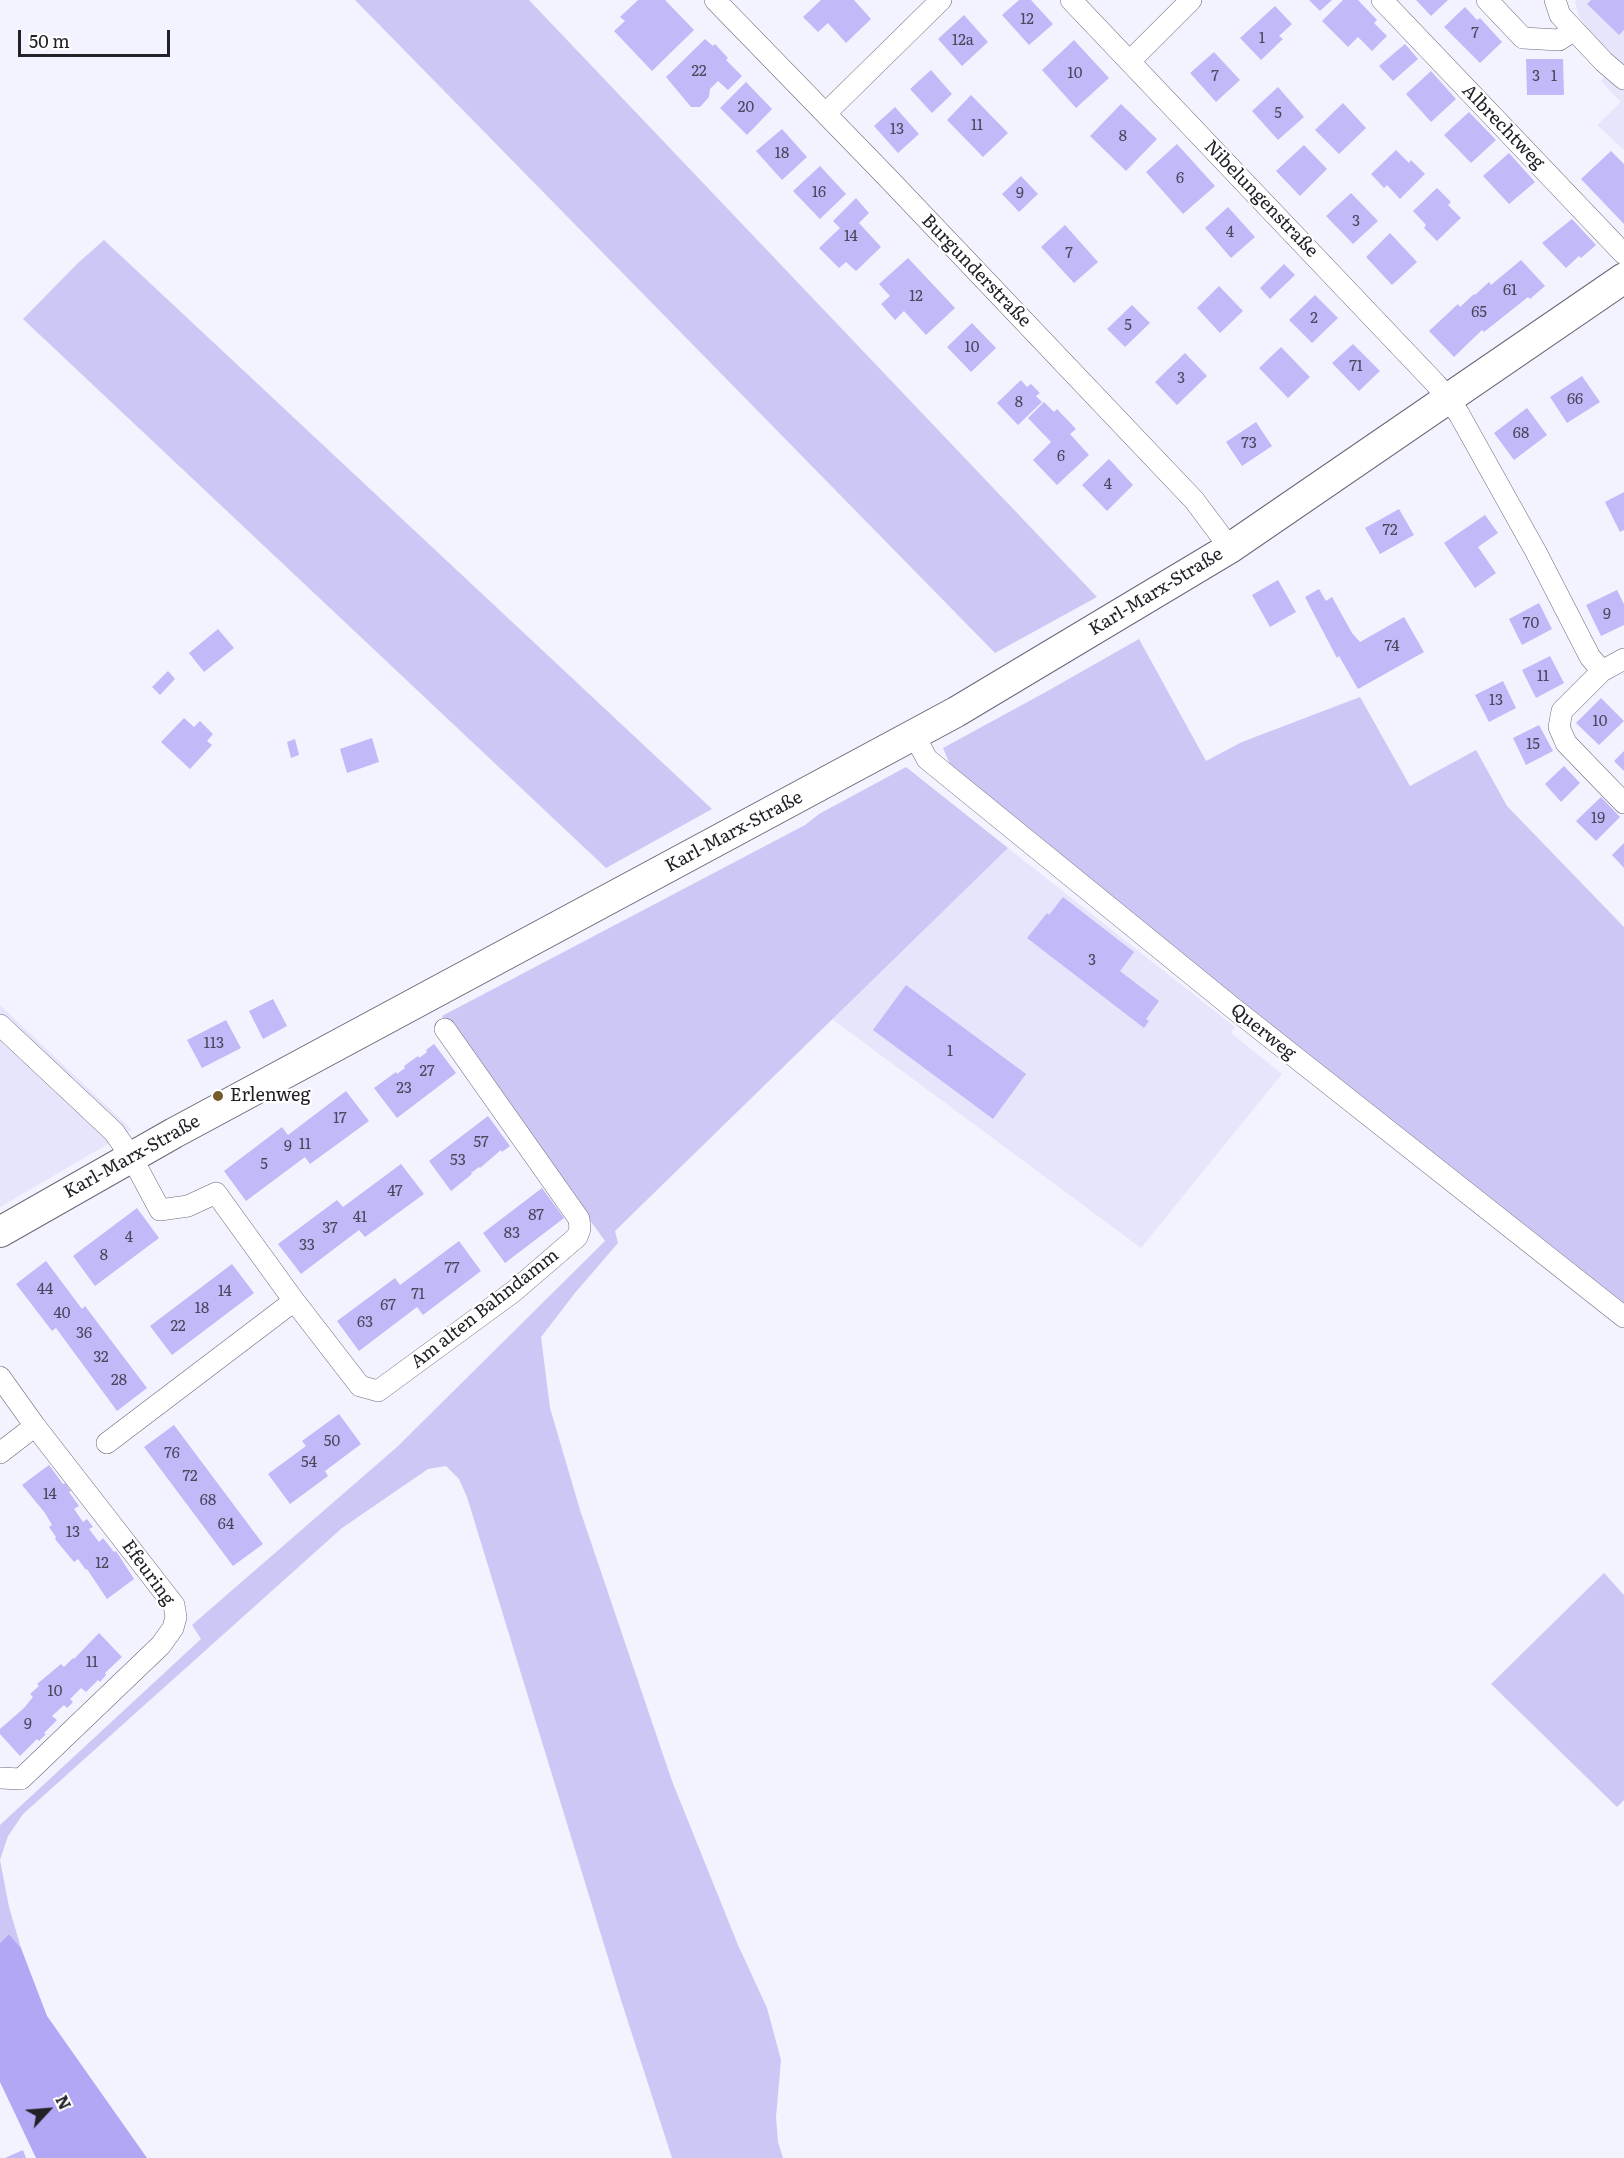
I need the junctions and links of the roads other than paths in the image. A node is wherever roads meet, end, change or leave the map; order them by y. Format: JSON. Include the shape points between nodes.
{"nodes":[{"id":1,"x":715,"y":0,"type":"edge"},
{"id":2,"x":941,"y":0,"type":"edge"},
{"id":3,"x":1071,"y":0,"type":"edge"},
{"id":4,"x":1191,"y":0,"type":"edge"},
{"id":5,"x":1382,"y":0,"type":"edge"},
{"id":6,"x":1487,"y":0,"type":"edge"},
{"id":7,"x":1555,"y":0,"type":"edge"},
{"id":8,"x":1574,"y":30,"type":"junction"},
{"id":9,"x":1130,"y":61,"type":"junction"},
{"id":10,"x":1624,"y":79,"type":"edge"},
{"id":11,"x":826,"y":114,"type":"junction"},
{"id":12,"x":1624,"y":254,"type":"edge"},
{"id":13,"x":1624,"y":278,"type":"edge"},
{"id":14,"x":1449,"y":400,"type":"junction"},
{"id":15,"x":1230,"y":548,"type":"junction"},
{"id":16,"x":1624,"y":659,"type":"edge"},
{"id":17,"x":1602,"y":671,"type":"junction"},
{"id":18,"x":914,"y":735,"type":"junction"},
{"id":19,"x":1624,"y":803,"type":"edge"},
{"id":20,"x":0,"y":1025,"type":"edge"},
{"id":21,"x":445,"y":1029,"type":"dead end"},
{"id":22,"x":132,"y":1158,"type":"junction"},
{"id":23,"x":0,"y":1232,"type":"edge"},
{"id":24,"x":294,"y":1301,"type":"junction"},
{"id":25,"x":1624,"y":1317,"type":"edge"},
{"id":26,"x":0,"y":1377,"type":"edge"},
{"id":27,"x":35,"y":1426,"type":"junction"},
{"id":28,"x":107,"y":1443,"type":"dead end"},
{"id":29,"x":0,"y":1453,"type":"edge"},
{"id":30,"x":0,"y":1778,"type":"edge"}],
"edges":[{"from":1,"to":11,"type":"street","name":"Burgunderstraße"},
{"from":2,"to":11,"type":"street"},
{"from":3,"to":9,"type":"street","name":"Nibelungenstraße"},
{"from":4,"to":9,"type":"street"},
{"from":5,"to":12,"type":"street","name":"Albrechtweg"},
{"from":6,"to":8,"type":"street","via":[[1523,38],[1559,40]]},
{"from":7,"to":8,"type":"street","via":[[1560,15]]},
{"from":8,"to":10,"type":"street"},
{"from":9,"to":14,"type":"street","name":"Nibelungenstraße"},
{"from":11,"to":15,"type":"street","name":"Burgunderstraße","via":[[1194,500]]},
{"from":13,"to":14,"type":"main road","name":"Karl-Marx-Straße"},
{"from":14,"to":15,"type":"main road","name":"Karl-Marx-Straße"},
{"from":14,"to":17,"type":"street","via":[[1536,552],[1590,657]]},
{"from":15,"to":18,"type":"main road","name":"Karl-Marx-Straße"},
{"from":16,"to":17,"type":"street"},
{"from":17,"to":19,"type":"street","via":[[1562,711],[1558,727],[1566,743]]},
{"from":18,"to":22,"type":"main road","name":"Karl-Marx-Straße"},
{"from":18,"to":25,"type":"street","name":"Querweg","via":[[927,759],[1251,1023]]},
{"from":20,"to":22,"type":"street","via":[[114,1132]]},
{"from":21,"to":24,"type":"street","name":"Am alten Bahndamm","via":[[579,1219],[577,1237],[513,1292],[378,1391],[360,1386]]},
{"from":22,"to":23,"type":"main road","name":"Karl-Marx-Straße"},
{"from":22,"to":24,"type":"street","name":"Am alten Bahndamm","via":[[160,1210],[188,1206],[216,1193]]},
{"from":24,"to":28,"type":"street"},
{"from":26,"to":27,"type":"street"},
{"from":27,"to":29,"type":"street"},
{"from":27,"to":30,"type":"street","name":"Efeuring","via":[[174,1605],[176,1617],[161,1645],[21,1779]]}]}
